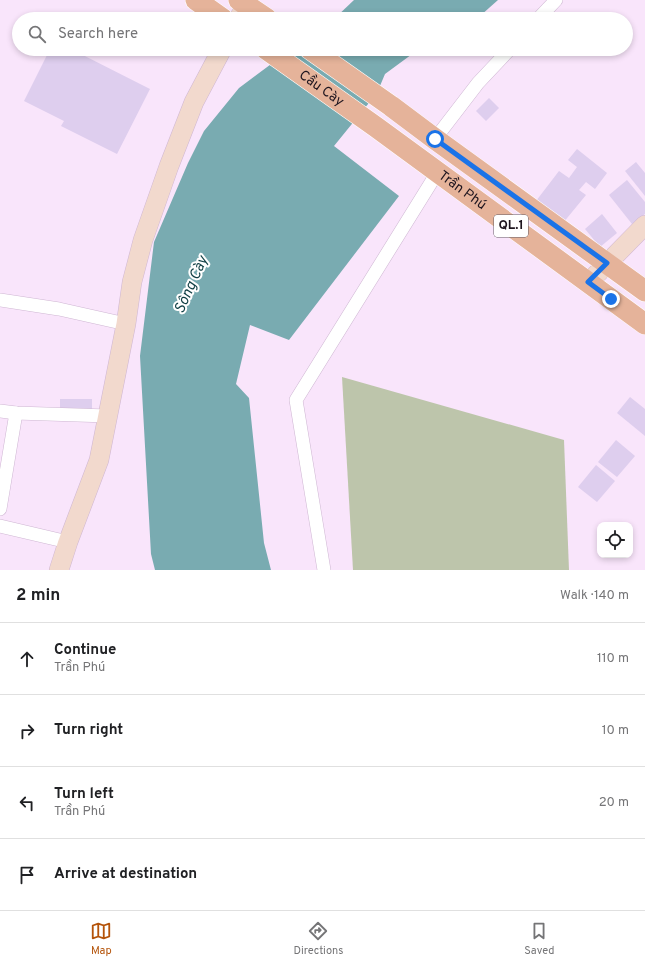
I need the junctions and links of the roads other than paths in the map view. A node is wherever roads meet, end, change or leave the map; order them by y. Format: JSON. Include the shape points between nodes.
{"nodes":[{"id":1,"x":196,"y":0,"type":"edge"},
{"id":2,"x":556,"y":0,"type":"edge"},
{"id":3,"x":241,"y":8,"type":"edge"},
{"id":4,"x":213,"y":12,"type":"edge"},
{"id":5,"x":250,"y":12,"type":"edge"},
{"id":6,"x":545,"y":12,"type":"edge"},
{"id":7,"x":218,"y":56,"type":"edge"},
{"id":8,"x":276,"y":56,"type":"edge"},
{"id":9,"x":320,"y":56,"type":"edge"},
{"id":10,"x":503,"y":56,"type":"edge"},
{"id":11,"x":391,"y":106,"type":"joint"},
{"id":12,"x":376,"y":127,"type":"joint"},
{"id":13,"x":435,"y":139,"type":"junction"},
{"id":14,"x":437,"y":173,"type":"junction"},
{"id":15,"x":645,"y":225,"type":"edge"},
{"id":16,"x":607,"y":263,"type":"junction"},
{"id":17,"x":588,"y":282,"type":"junction"},
{"id":18,"x":645,"y":291,"type":"edge"},
{"id":19,"x":0,"y":300,"type":"edge"},
{"id":20,"x":126,"y":324,"type":"junction"},
{"id":21,"x":645,"y":324,"type":"edge"},
{"id":22,"x":0,"y":411,"type":"edge"},
{"id":23,"x":16,"y":413,"type":"junction"},
{"id":24,"x":108,"y":416,"type":"junction"},
{"id":25,"x":0,"y":509,"type":"edge"},
{"id":26,"x":0,"y":526,"type":"edge"},
{"id":27,"x":68,"y":542,"type":"junction"},
{"id":28,"x":59,"y":570,"type":"edge"},
{"id":29,"x":324,"y":570,"type":"edge"}],
"edges":[{"from":1,"to":4,"type":"main road"},
{"from":2,"to":6,"type":"street"},
{"from":3,"to":5,"type":"main road"},
{"from":7,"to":20,"type":"street","via":[[194,102],[143,240]]},
{"from":8,"to":12,"type":"main road","name":"Cầu Cày","number":"QL.1"},
{"from":9,"to":11,"type":"main road","name":"Cầu Cày","number":"QL.1"},
{"from":10,"to":13,"type":"street","via":[[478,83]]},
{"from":11,"to":13,"type":"main road","name":"Trần Phú","number":"QL.1"},
{"from":12,"to":14,"type":"main road","name":"Trần Phú","number":"QL.1"},
{"from":13,"to":16,"type":"main road","name":"Trần Phú","number":"QL.1"},
{"from":14,"to":17,"type":"main road","name":"Trần Phú","number":"QL.1"},
{"from":14,"to":29,"type":"street","via":[[296,400]]},
{"from":15,"to":16,"type":"street"},
{"from":16,"to":17,"type":"street"},
{"from":16,"to":18,"type":"main road","name":"Trần Phú","number":"QL.1"},
{"from":17,"to":21,"type":"main road","name":"Trần Phú","number":"QL.1"},
{"from":19,"to":20,"type":"street","via":[[59,309]]},
{"from":20,"to":24,"type":"street"},
{"from":22,"to":23,"type":"street"},
{"from":23,"to":24,"type":"street"},
{"from":23,"to":25,"type":"street"},
{"from":24,"to":27,"type":"street","via":[[99,460]]},
{"from":26,"to":27,"type":"street"},
{"from":27,"to":28,"type":"street"}]}
